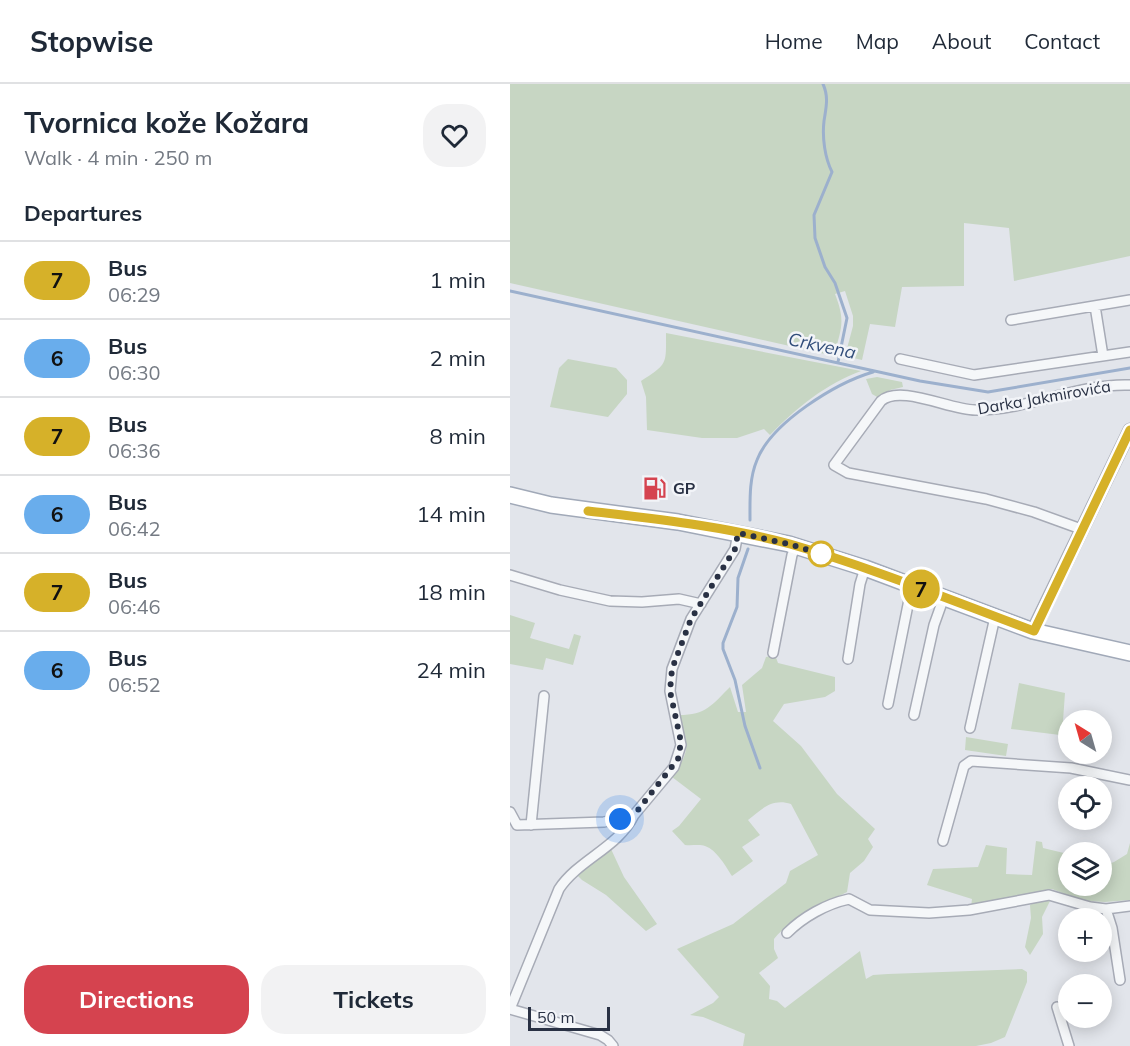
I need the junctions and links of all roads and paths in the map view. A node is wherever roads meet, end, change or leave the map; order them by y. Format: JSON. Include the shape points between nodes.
{"nodes":[{"id":1,"x":1130,"y":300,"type":"edge"},
{"id":2,"x":1095,"y":306,"type":"junction"},
{"id":3,"x":1011,"y":320,"type":"dead end"},
{"id":4,"x":1130,"y":352,"type":"edge"},
{"id":5,"x":1103,"y":356,"type":"junction"},
{"id":6,"x":900,"y":359,"type":"dead end"},
{"id":7,"x":1130,"y":385,"type":"edge"},
{"id":8,"x":1130,"y":430,"type":"edge"},
{"id":9,"x":510,"y":495,"type":"edge"},
{"id":10,"x":1081,"y":529,"type":"junction"},
{"id":11,"x":738,"y":533,"type":"junction"},
{"id":12,"x":796,"y":546,"type":"junction"},
{"id":13,"x":865,"y":568,"type":"junction"},
{"id":14,"x":510,"y":575,"type":"edge"},
{"id":15,"x":912,"y":585,"type":"junction"},
{"id":16,"x":944,"y":597,"type":"junction"},
{"id":17,"x":701,"y":604,"type":"junction"},
{"id":18,"x":995,"y":617,"type":"junction"},
{"id":19,"x":1034,"y":631,"type":"junction"},
{"id":20,"x":773,"y":653,"type":"dead end"},
{"id":21,"x":1130,"y":653,"type":"edge"},
{"id":22,"x":848,"y":659,"type":"dead end"},
{"id":23,"x":544,"y":696,"type":"dead end"},
{"id":24,"x":888,"y":704,"type":"dead end"},
{"id":25,"x":914,"y":715,"type":"dead end"},
{"id":26,"x":970,"y":728,"type":"dead end"},
{"id":27,"x":1130,"y":780,"type":"edge"},
{"id":28,"x":510,"y":812,"type":"edge"},
{"id":29,"x":634,"y":815,"type":"junction"},
{"id":30,"x":513,"y":825,"type":"edge"},
{"id":31,"x":531,"y":825,"type":"junction"},
{"id":32,"x":943,"y":841,"type":"dead end"},
{"id":33,"x":1130,"y":906,"type":"edge"},
{"id":34,"x":1098,"y":908,"type":"edge"},
{"id":35,"x":1112,"y":908,"type":"edge"},
{"id":36,"x":1112,"y":928,"type":"edge"},
{"id":37,"x":787,"y":933,"type":"dead end"},
{"id":38,"x":1120,"y":980,"type":"dead end"},
{"id":39,"x":1057,"y":1006,"type":"dead end"},
{"id":40,"x":510,"y":1009,"type":"edge"},
{"id":41,"x":613,"y":1046,"type":"edge"},
{"id":42,"x":1069,"y":1046,"type":"edge"}],
"edges":[{"from":1,"to":2,"type":"street"},
{"from":2,"to":3,"type":"street"},
{"from":2,"to":5,"type":"street"},
{"from":4,"to":5,"type":"street"},
{"from":5,"to":6,"type":"street","via":[[974,375]]},
{"from":7,"to":10,"type":"street","name":"Darka Jakmirovića","via":[[1102,386],[984,410],[961,409],[905,395],[887,396],[834,465],[840,470],[1034,512]]},
{"from":8,"to":10,"type":"street"},
{"from":9,"to":11,"type":"main road","via":[[569,508]]},
{"from":10,"to":19,"type":"street"},
{"from":11,"to":12,"type":"main road"},
{"from":11,"to":17,"type":"street","via":[[735,549]]},
{"from":12,"to":13,"type":"main road"},
{"from":12,"to":20,"type":"street"},
{"from":13,"to":15,"type":"main road"},
{"from":13,"to":22,"type":"street"},
{"from":14,"to":17,"type":"street","via":[[610,601],[680,599]]},
{"from":15,"to":16,"type":"main road"},
{"from":15,"to":24,"type":"street"},
{"from":16,"to":18,"type":"main road"},
{"from":16,"to":25,"type":"street"},
{"from":17,"to":29,"type":"street","via":[[681,642],[671,678],[680,752],[674,767]]},
{"from":18,"to":19,"type":"main road"},
{"from":18,"to":26,"type":"street"},
{"from":19,"to":21,"type":"main road"},
{"from":23,"to":31,"type":"street"},
{"from":27,"to":32,"type":"street","via":[[1071,768],[971,761],[964,766]]},
{"from":28,"to":30,"type":"street"},
{"from":29,"to":31,"type":"street","via":[[604,822]]},
{"from":29,"to":40,"type":"street","via":[[622,835],[569,875],[560,889]]},
{"from":30,"to":31,"type":"street"},
{"from":33,"to":35,"type":"street"},
{"from":34,"to":37,"type":"street","via":[[1049,895],[929,913],[870,910],[849,899],[804,918]]},
{"from":36,"to":38,"type":"street"},
{"from":39,"to":42,"type":"street"},
{"from":40,"to":41,"type":"street","via":[[600,1035]]}]}
